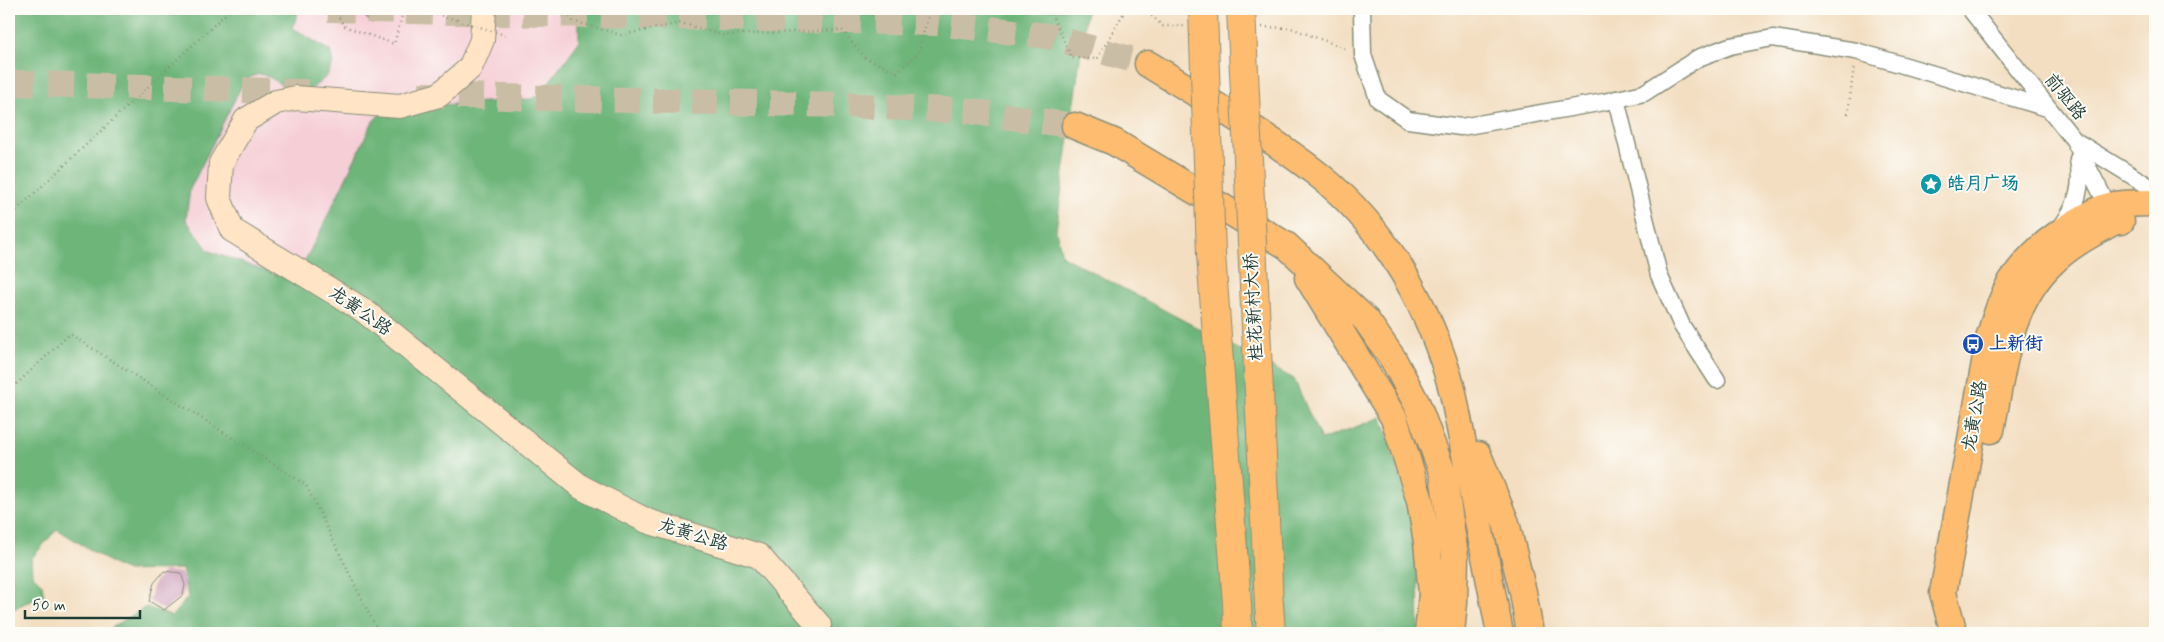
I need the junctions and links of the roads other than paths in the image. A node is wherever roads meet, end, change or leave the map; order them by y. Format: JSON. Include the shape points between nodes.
{"nodes":[{"id":1,"x":484,"y":9,"type":"edge"},
{"id":2,"x":1203,"y":9,"type":"edge"},
{"id":3,"x":1241,"y":9,"type":"edge"},
{"id":4,"x":1362,"y":9,"type":"edge"},
{"id":5,"x":1970,"y":9,"type":"edge"},
{"id":6,"x":1148,"y":64,"type":"tunnel mouth"},
{"id":7,"x":1616,"y":99,"type":"junction"},
{"id":8,"x":2047,"y":108,"type":"junction"},
{"id":9,"x":1075,"y":126,"type":"tunnel mouth"},
{"id":10,"x":2074,"y":140,"type":"junction"},
{"id":11,"x":2155,"y":190,"type":"edge"},
{"id":12,"x":2155,"y":203,"type":"edge"},
{"id":13,"x":2111,"y":213,"type":"junction"},
{"id":14,"x":2155,"y":221,"type":"edge"},
{"id":15,"x":2056,"y":234,"type":"junction"},
{"id":16,"x":1288,"y":246,"type":"junction"},
{"id":17,"x":1716,"y":380,"type":"dead end"},
{"id":18,"x":1453,"y":393,"type":"junction"},
{"id":19,"x":819,"y":633,"type":"edge"},
{"id":20,"x":1238,"y":633,"type":"edge"},
{"id":21,"x":1271,"y":633,"type":"edge"},
{"id":22,"x":1428,"y":633,"type":"edge"},
{"id":23,"x":1451,"y":633,"type":"edge"},
{"id":24,"x":1500,"y":633,"type":"edge"},
{"id":25,"x":1530,"y":633,"type":"edge"},
{"id":26,"x":1954,"y":633,"type":"edge"},
{"id":27,"x":1968,"y":633,"type":"edge"}],
"edges":[{"from":1,"to":19,"type":"main road","name":"龙黄公路","via":[[482,40],[470,68],[439,95],[400,106],[296,98],[276,102],[246,120],[221,163],[219,198],[232,230],[363,310],[581,487],[647,521],[759,556],[819,625]]},
{"from":2,"to":20,"type":"highway","bridge":true,"via":[[1211,255]]},
{"from":3,"to":21,"type":"highway","name":"桂花新村大桥","bridge":true},
{"from":4,"to":7,"type":"street","via":[[1363,55],[1378,99],[1408,120],[1462,127]]},
{"from":5,"to":8,"type":"street","name":"前驱路"},
{"from":6,"to":18,"type":"main road","bridge":true,"via":[[1230,113],[1320,176],[1355,209],[1394,258],[1414,290],[1432,325]]},
{"from":7,"to":8,"type":"street","via":[[1644,93],[1698,58],[1730,46],[1773,38],[1856,51]]},
{"from":7,"to":17,"type":"street","via":[[1659,275],[1682,326]]},
{"from":8,"to":10,"type":"street","name":"前驱路"},
{"from":9,"to":16,"type":"main road","bridge":true,"via":[[1114,142]]},
{"from":10,"to":11,"type":"street"},
{"from":10,"to":13,"type":"street","name":"前驱路"},
{"from":10,"to":15,"type":"street","via":[[2081,179],[2071,214]]},
{"from":12,"to":13,"type":"main road","name":"龙黄公路"},
{"from":13,"to":14,"type":"main road","name":"龙黄公路"},
{"from":13,"to":15,"type":"main road","name":"龙黄公路"},
{"from":13,"to":27,"type":"main road","name":"龙黄公路","via":[[2039,276],[2024,297],[2015,319],[1958,596]]},
{"from":15,"to":26,"type":"main road","name":"龙黄公路","via":[[2024,264],[2010,283],[1990,335],[1943,593]]},
{"from":16,"to":22,"type":"main road","via":[[1394,418],[1420,501],[1427,542],[1432,594]]},
{"from":16,"to":23,"type":"main road","via":[[1366,320],[1393,359],[1417,404],[1443,474],[1455,556]]},
{"from":18,"to":24,"type":"main road"},
{"from":18,"to":25,"type":"main road","via":[[1506,523]]}]}
